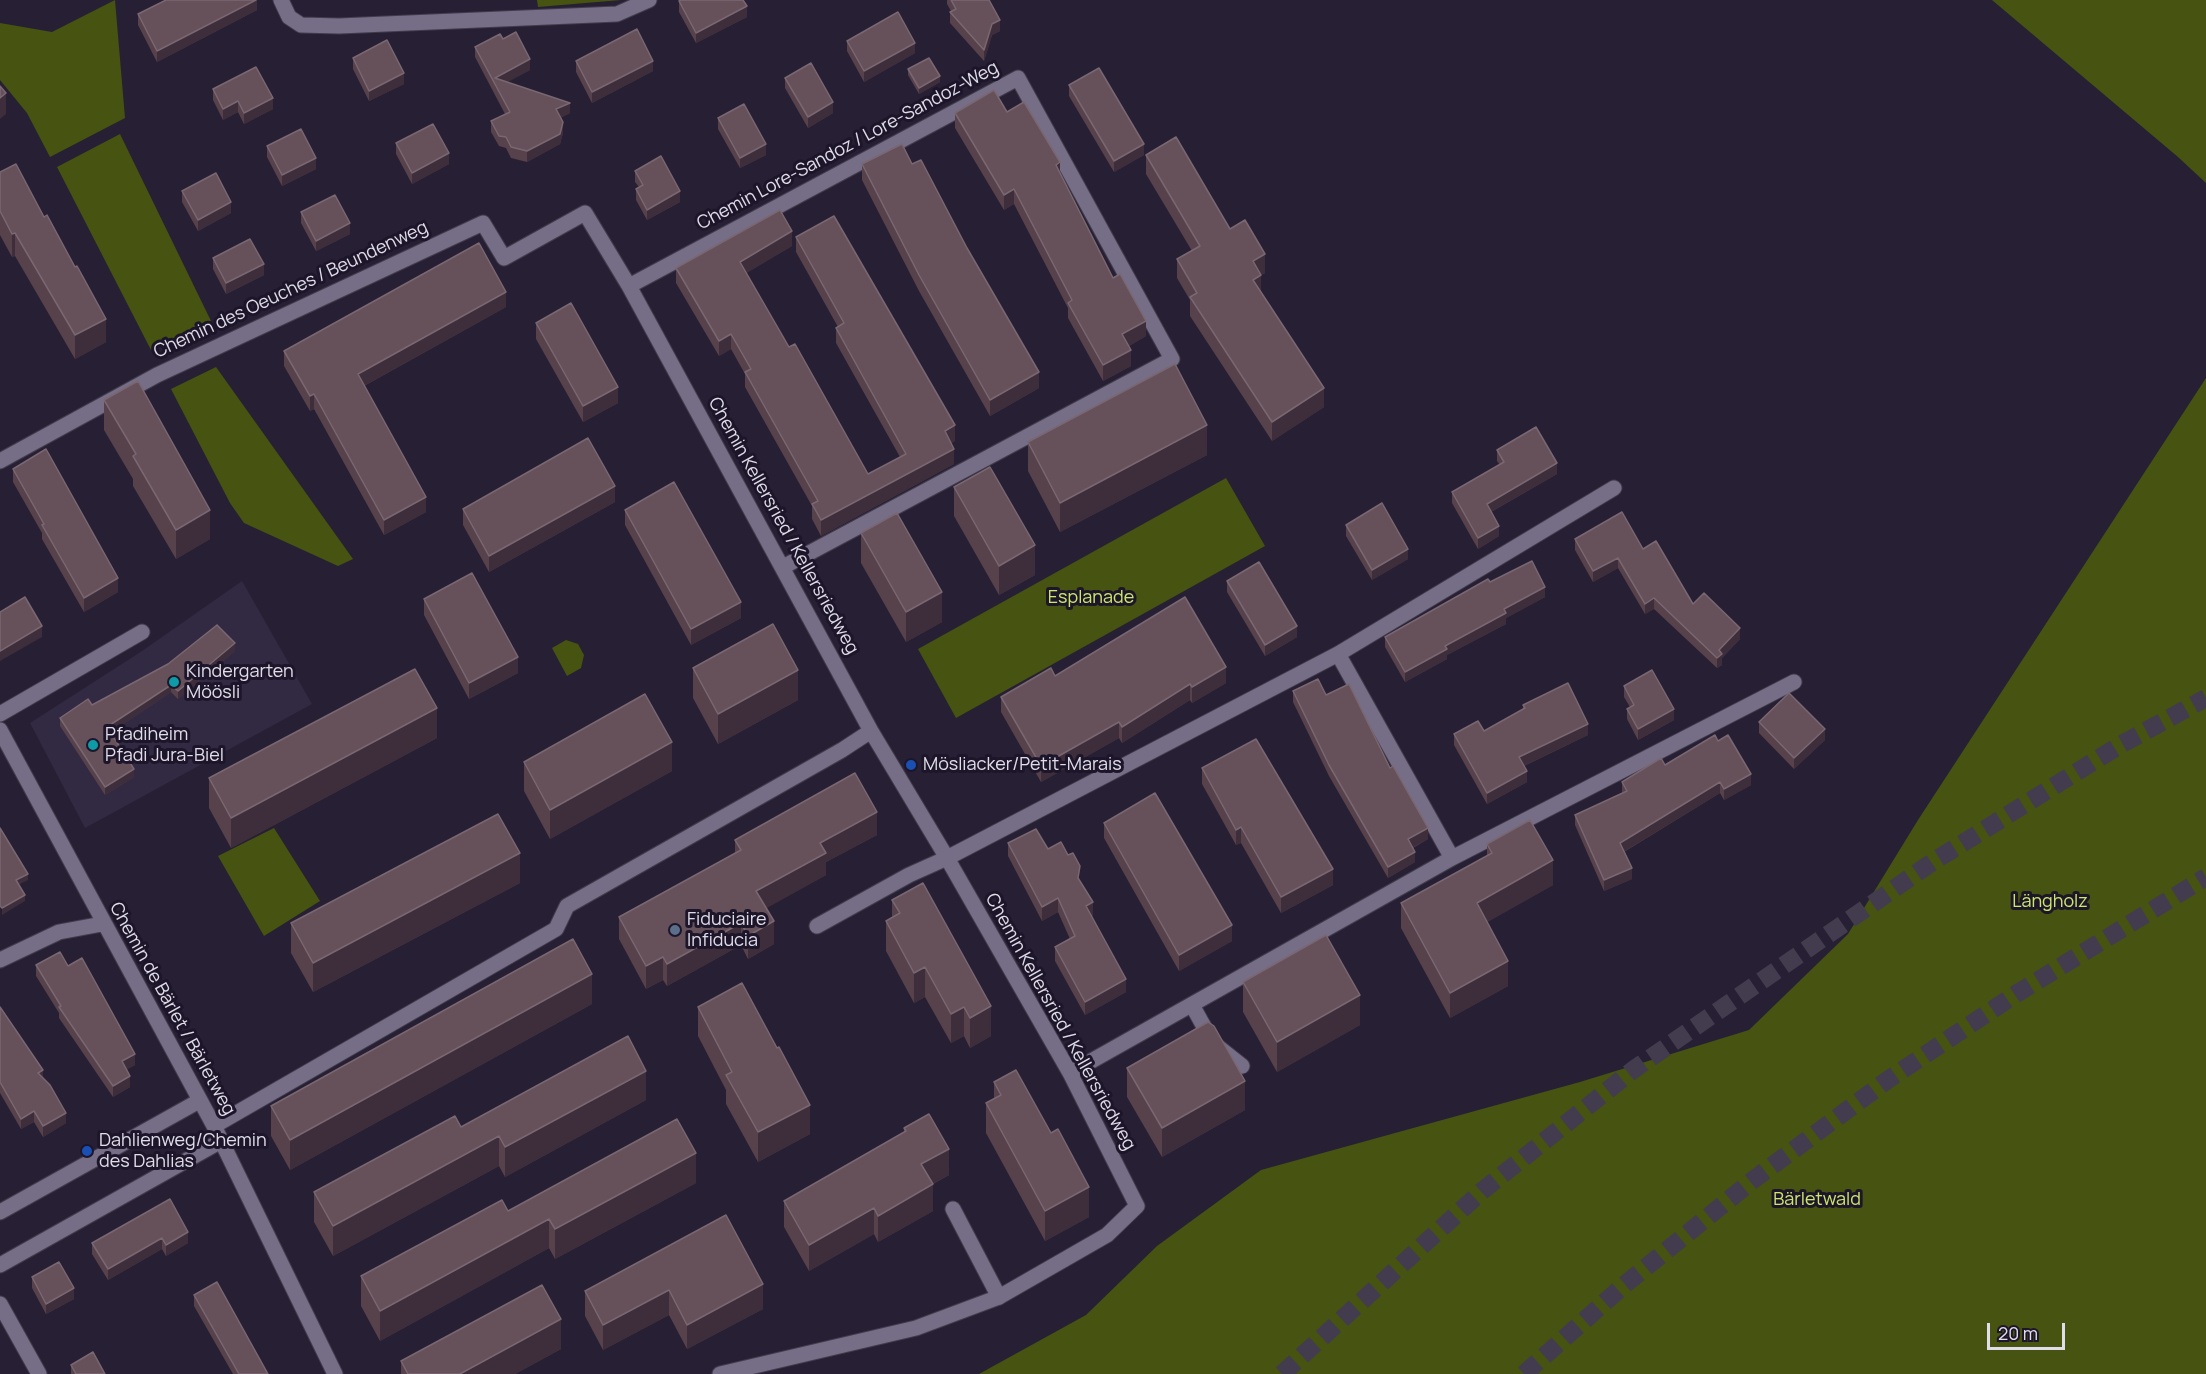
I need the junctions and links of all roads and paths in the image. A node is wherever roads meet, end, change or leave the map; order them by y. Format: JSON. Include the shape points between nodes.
{"nodes":[{"id":1,"x":281,"y":0,"type":"edge"},
{"id":2,"x":649,"y":0,"type":"edge"},
{"id":3,"x":585,"y":213,"type":"joint"},
{"id":4,"x":629,"y":286,"type":"junction"},
{"id":5,"x":0,"y":461,"type":"edge"},
{"id":6,"x":1614,"y":488,"type":"dead end"},
{"id":7,"x":783,"y":567,"type":"junction"},
{"id":8,"x":142,"y":632,"type":"dead end"},
{"id":9,"x":1338,"y":654,"type":"junction"},
{"id":10,"x":1794,"y":682,"type":"dead end"},
{"id":11,"x":0,"y":714,"type":"edge"},
{"id":12,"x":0,"y":730,"type":"edge"},
{"id":13,"x":871,"y":731,"type":"junction"},
{"id":14,"x":947,"y":858,"type":"junction"},
{"id":15,"x":1452,"y":858,"type":"junction"},
{"id":16,"x":102,"y":924,"type":"junction"},
{"id":17,"x":817,"y":927,"type":"dead end"},
{"id":18,"x":0,"y":960,"type":"edge"},
{"id":19,"x":1192,"y":1005,"type":"junction"},
{"id":20,"x":1242,"y":1066,"type":"dead end"},
{"id":21,"x":1070,"y":1073,"type":"junction"},
{"id":22,"x":199,"y":1101,"type":"junction"},
{"id":23,"x":214,"y":1126,"type":"junction"},
{"id":24,"x":221,"y":1141,"type":"junction"},
{"id":25,"x":953,"y":1209,"type":"dead end"},
{"id":26,"x":0,"y":1212,"type":"edge"},
{"id":27,"x":0,"y":1265,"type":"edge"},
{"id":28,"x":999,"y":1297,"type":"junction"},
{"id":29,"x":0,"y":1305,"type":"edge"},
{"id":30,"x":39,"y":1374,"type":"edge"},
{"id":31,"x":335,"y":1374,"type":"edge"},
{"id":32,"x":720,"y":1374,"type":"edge"}],
"edges":[{"from":1,"to":2,"type":"street","via":[[289,17],[301,25],[339,26],[617,14]]},
{"from":3,"to":4,"type":"street","name":"Chemin Kellersried / Kellersriedweg"},
{"from":3,"to":5,"type":"street","name":"Chemin des Oeuches / Beundenweg","via":[[504,258],[483,223],[157,375]]},
{"from":4,"to":7,"type":"street","name":"Chemin Kellersried / Kellersriedweg"},
{"from":4,"to":7,"type":"street","name":"Chemin Lore-Sandoz / Lore-Sandoz-Weg","via":[[1018,78],[1172,359]]},
{"from":6,"to":9,"type":"street"},
{"from":7,"to":13,"type":"street","name":"Chemin Kellersried / Kellersriedweg"},
{"from":8,"to":11,"type":"street"},
{"from":9,"to":14,"type":"street"},
{"from":9,"to":15,"type":"street"},
{"from":10,"to":15,"type":"street"},
{"from":12,"to":16,"type":"street","name":"Chemin de Bärlet / Bärletweg"},
{"from":13,"to":14,"type":"street","name":"Chemin Kellersried / Kellersriedweg"},
{"from":13,"to":23,"type":"street","via":[[567,906],[556,929]]},
{"from":14,"to":17,"type":"street"},
{"from":14,"to":21,"type":"street","name":"Chemin Kellersried / Kellersriedweg"},
{"from":15,"to":19,"type":"street"},
{"from":16,"to":18,"type":"street","via":[[59,932]]},
{"from":16,"to":22,"type":"street","name":"Chemin de Bärlet / Bärletweg"},
{"from":19,"to":20,"type":"street","via":[[1213,1043]]},
{"from":19,"to":21,"type":"street"},
{"from":21,"to":28,"type":"street","name":"Chemin Kellersried / Kellersriedweg","via":[[1137,1206],[1107,1235]]},
{"from":22,"to":23,"type":"street","name":"Chemin de Bärlet / Bärletweg"},
{"from":22,"to":26,"type":"street"},
{"from":23,"to":24,"type":"street","name":"Chemin de Bärlet / Bärletweg"},
{"from":24,"to":27,"type":"street"},
{"from":24,"to":31,"type":"street","name":"Chemin de Bärlet / Bärletweg"},
{"from":25,"to":28,"type":"street"},
{"from":28,"to":32,"type":"street","via":[[916,1328]]},
{"from":29,"to":30,"type":"street"}]}
